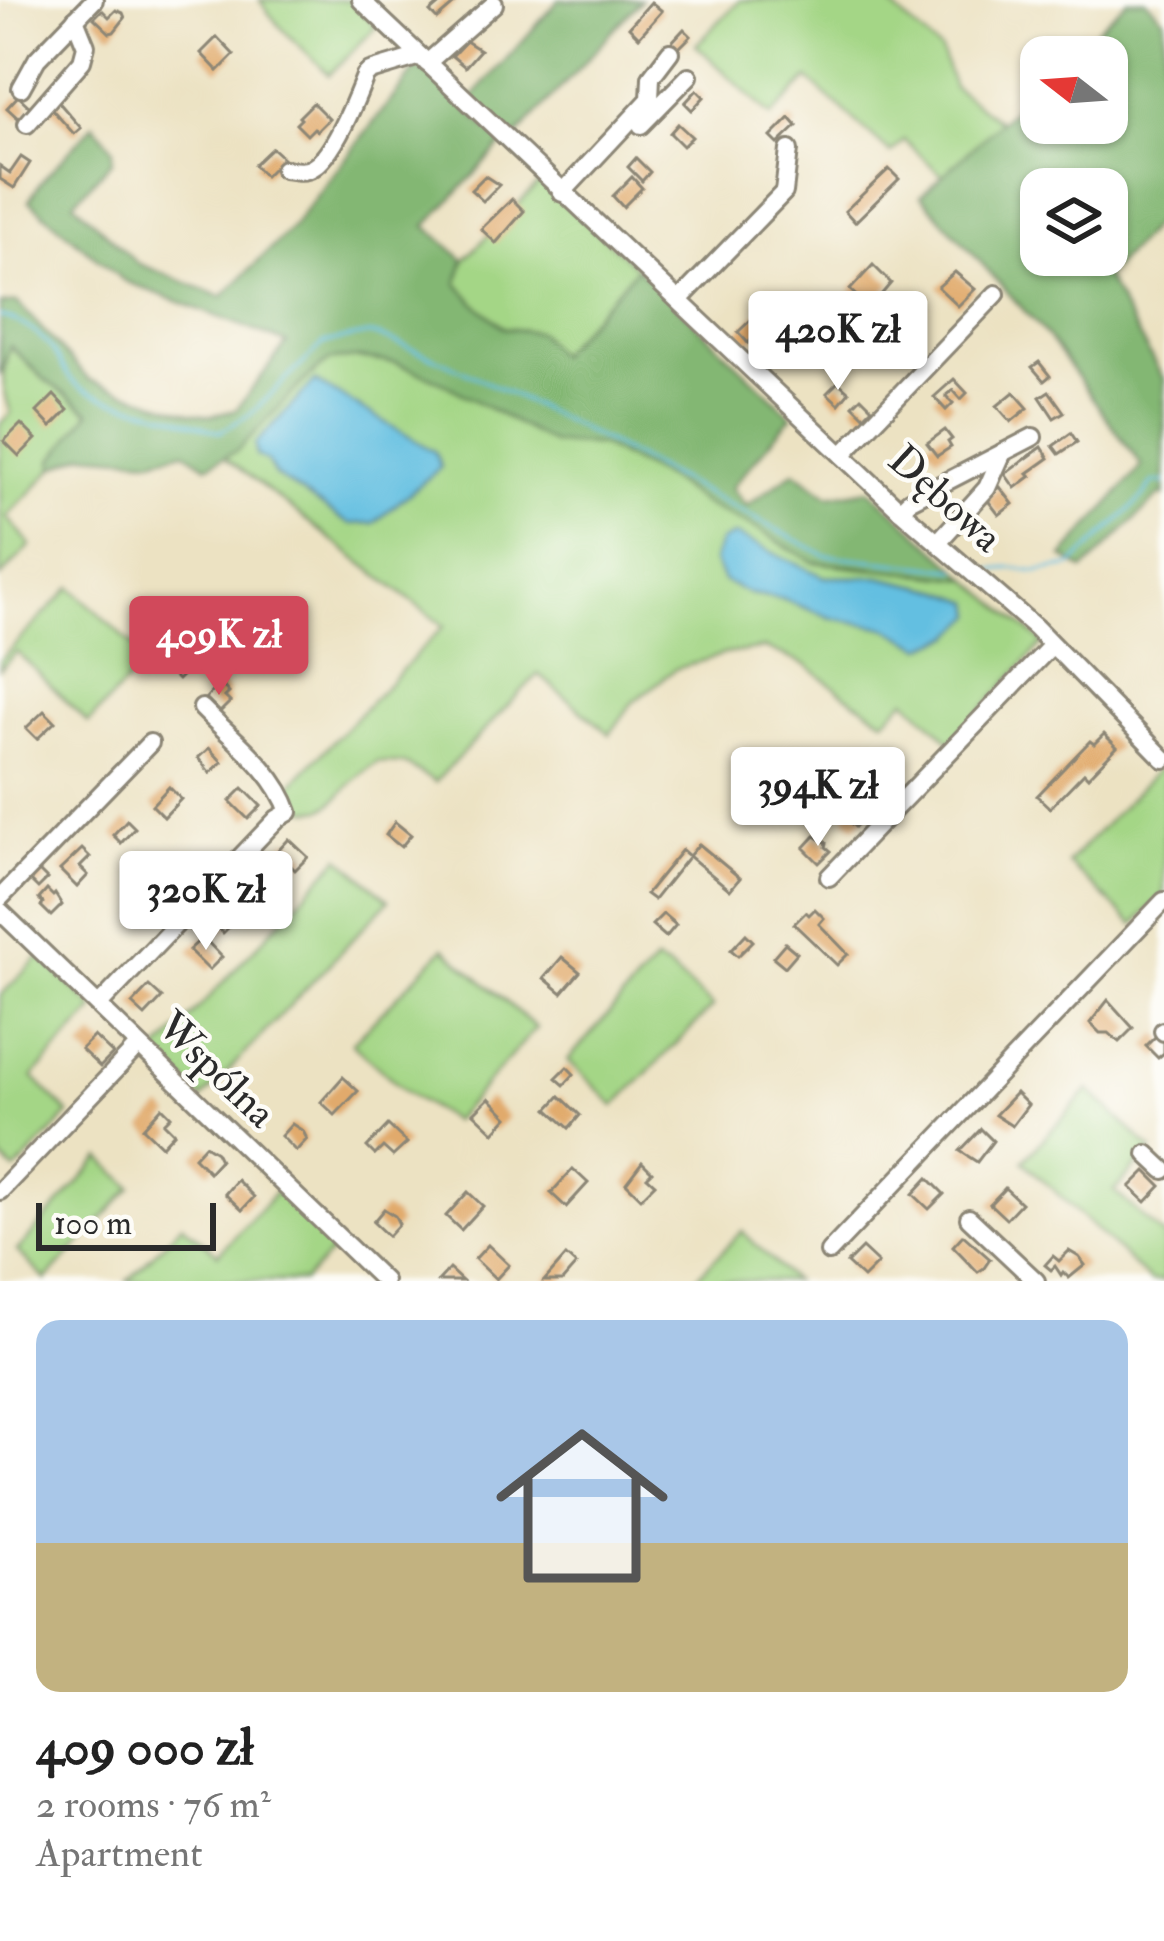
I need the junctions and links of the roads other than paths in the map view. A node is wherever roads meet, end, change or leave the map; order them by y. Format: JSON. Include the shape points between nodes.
{"nodes":[{"id":1,"x":94,"y":0,"type":"edge"},
{"id":2,"x":361,"y":0,"type":"edge"},
{"id":3,"x":494,"y":4,"type":"dead end"},
{"id":4,"x":75,"y":19,"type":"junction"},
{"id":5,"x":670,"y":52,"type":"dead end"},
{"id":6,"x":423,"y":59,"type":"junction"},
{"id":7,"x":689,"y":76,"type":"dead end"},
{"id":8,"x":21,"y":88,"type":"dead end"},
{"id":9,"x":27,"y":124,"type":"dead end"},
{"id":10,"x":789,"y":150,"type":"dead end"},
{"id":11,"x":284,"y":169,"type":"dead end"},
{"id":12,"x":566,"y":196,"type":"junction"},
{"id":13,"x":996,"y":294,"type":"dead end"},
{"id":14,"x":679,"y":300,"type":"junction"},
{"id":15,"x":1033,"y":437,"type":"dead end"},
{"id":16,"x":1003,"y":452,"type":"junction"},
{"id":17,"x":842,"y":455,"type":"junction"},
{"id":18,"x":901,"y":510,"type":"junction"},
{"id":19,"x":938,"y":542,"type":"junction"},
{"id":20,"x":1052,"y":645,"type":"junction"},
{"id":21,"x":202,"y":708,"type":"dead end"},
{"id":22,"x":149,"y":743,"type":"dead end"},
{"id":23,"x":1164,"y":759,"type":"edge"},
{"id":24,"x":829,"y":877,"type":"dead end"},
{"id":25,"x":0,"y":898,"type":"edge"},
{"id":26,"x":1164,"y":902,"type":"edge"},
{"id":27,"x":0,"y":911,"type":"edge"},
{"id":28,"x":98,"y":1005,"type":"junction"},
{"id":29,"x":138,"y":1046,"type":"junction"},
{"id":30,"x":1147,"y":1154,"type":"dead end"},
{"id":31,"x":1164,"y":1170,"type":"edge"},
{"id":32,"x":0,"y":1191,"type":"edge"},
{"id":33,"x":970,"y":1218,"type":"dead end"},
{"id":34,"x":829,"y":1252,"type":"dead end"},
{"id":35,"x":384,"y":1281,"type":"edge"},
{"id":36,"x":1036,"y":1281,"type":"edge"}],
"edges":[{"from":1,"to":4,"type":"street"},
{"from":2,"to":6,"type":"street","name":"Dębowa"},
{"from":3,"to":6,"type":"street"},
{"from":4,"to":8,"type":"street"},
{"from":4,"to":9,"type":"street","via":[[86,46],[82,61]]},
{"from":5,"to":12,"type":"street","via":[[651,76],[650,99]]},
{"from":6,"to":11,"type":"street","via":[[370,71],[321,160],[312,169]]},
{"from":6,"to":12,"type":"street","name":"Dębowa"},
{"from":7,"to":12,"type":"street"},
{"from":10,"to":14,"type":"street","via":[[784,192]]},
{"from":12,"to":14,"type":"street","name":"Dębowa"},
{"from":13,"to":17,"type":"street"},
{"from":14,"to":17,"type":"street","name":"Dębowa"},
{"from":15,"to":16,"type":"street"},
{"from":16,"to":18,"type":"street"},
{"from":16,"to":19,"type":"street","via":[[987,488]]},
{"from":17,"to":18,"type":"street","name":"Dębowa"},
{"from":18,"to":19,"type":"street","name":"Dębowa"},
{"from":19,"to":20,"type":"street","name":"Dębowa"},
{"from":20,"to":23,"type":"street","name":"Dębowa"},
{"from":20,"to":24,"type":"street"},
{"from":21,"to":28,"type":"street","via":[[272,780],[289,812]]},
{"from":22,"to":25,"type":"street"},
{"from":26,"to":34,"type":"street"},
{"from":27,"to":28,"type":"street","name":"Wspólna"},
{"from":28,"to":29,"type":"street","name":"Wspólna"},
{"from":29,"to":32,"type":"street"},
{"from":29,"to":35,"type":"street","name":"Wspólna"},
{"from":30,"to":31,"type":"street"},
{"from":33,"to":36,"type":"street"}]}
